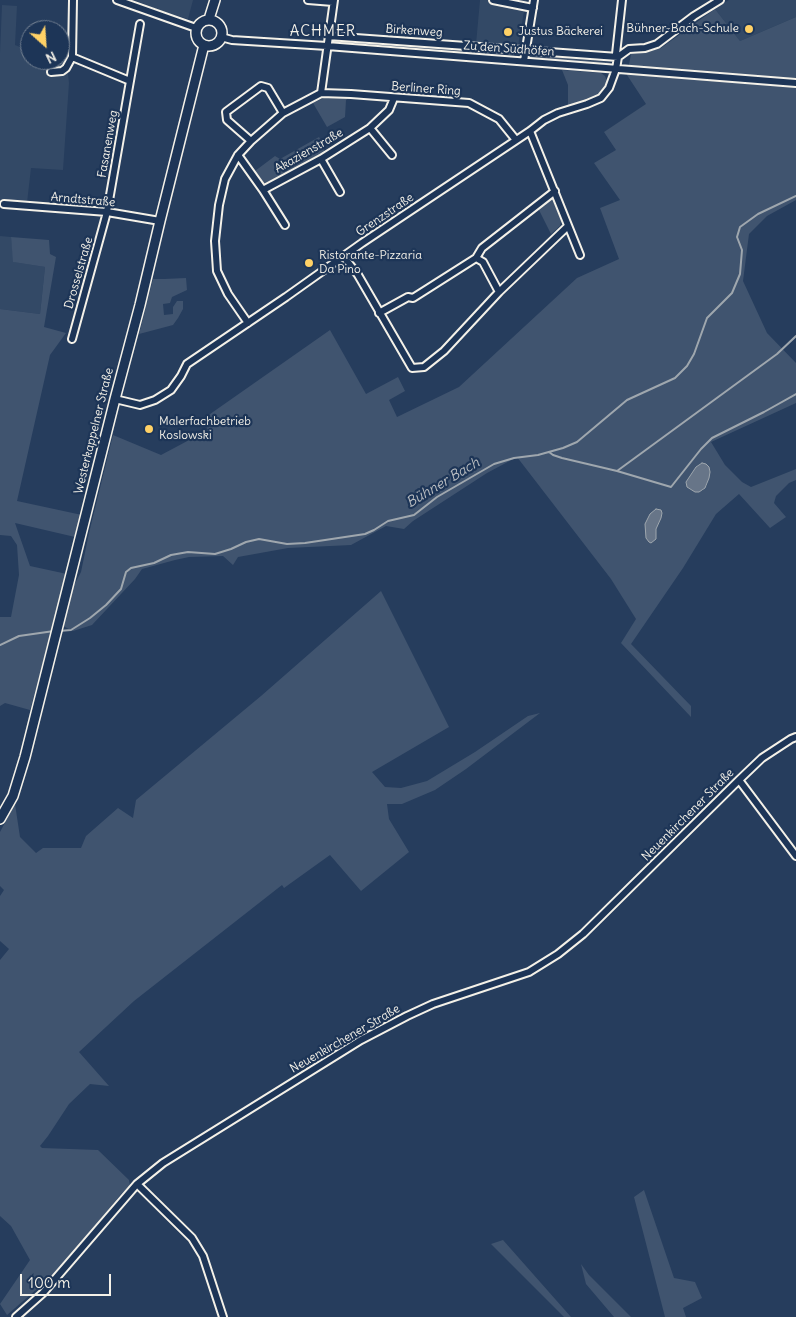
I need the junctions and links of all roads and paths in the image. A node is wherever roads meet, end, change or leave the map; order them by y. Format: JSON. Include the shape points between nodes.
{"nodes":[{"id":1,"x":73,"y":0,"type":"edge"},
{"id":2,"x":117,"y":0,"type":"edge"},
{"id":3,"x":215,"y":0,"type":"edge"},
{"id":4,"x":308,"y":0,"type":"edge"},
{"id":5,"x":493,"y":0,"type":"edge"},
{"id":6,"x":534,"y":0,"type":"edge"},
{"id":7,"x":622,"y":0,"type":"edge"},
{"id":8,"x":720,"y":0,"type":"edge"},
{"id":9,"x":333,"y":1,"type":"edge"},
{"id":10,"x":533,"y":8,"type":"junction"},
{"id":11,"x":210,"y":19,"type":"junction"},
{"id":12,"x":140,"y":24,"type":"dead end"},
{"id":13,"x":196,"y":28,"type":"junction"},
{"id":14,"x":328,"y":36,"type":"junction"},
{"id":15,"x":221,"y":37,"type":"junction"},
{"id":16,"x":204,"y":45,"type":"junction"},
{"id":17,"x":327,"y":46,"type":"junction"},
{"id":18,"x":525,"y":50,"type":"junction"},
{"id":19,"x":72,"y":57,"type":"junction"},
{"id":20,"x":618,"y":57,"type":"junction"},
{"id":21,"x":524,"y":62,"type":"junction"},
{"id":22,"x":616,"y":69,"type":"junction"},
{"id":23,"x":51,"y":72,"type":"dead end"},
{"id":24,"x":130,"y":80,"type":"junction"},
{"id":25,"x":796,"y":83,"type":"edge"},
{"id":26,"x":321,"y":93,"type":"junction"},
{"id":27,"x":394,"y":98,"type":"junction"},
{"id":28,"x":283,"y":113,"type":"junction"},
{"id":29,"x":370,"y":128,"type":"junction"},
{"id":30,"x":530,"y":131,"type":"junction"},
{"id":31,"x":251,"y":140,"type":"junction"},
{"id":32,"x":516,"y":140,"type":"junction"},
{"id":33,"x":392,"y":154,"type":"dead end"},
{"id":34,"x":238,"y":155,"type":"junction"},
{"id":35,"x":320,"y":159,"type":"junction"},
{"id":36,"x":263,"y":190,"type":"junction"},
{"id":37,"x":555,"y":191,"type":"junction"},
{"id":38,"x":340,"y":192,"type":"dead end"},
{"id":39,"x":4,"y":204,"type":"dead end"},
{"id":40,"x":107,"y":212,"type":"junction"},
{"id":41,"x":160,"y":221,"type":"junction"},
{"id":42,"x":284,"y":225,"type":"dead end"},
{"id":43,"x":568,"y":226,"type":"junction"},
{"id":44,"x":580,"y":255,"type":"dead end"},
{"id":45,"x":344,"y":257,"type":"junction"},
{"id":46,"x":476,"y":258,"type":"junction"},
{"id":47,"x":498,"y":292,"type":"junction"},
{"id":48,"x":379,"y":313,"type":"junction"},
{"id":49,"x":248,"y":323,"type":"junction"},
{"id":50,"x":72,"y":339,"type":"dead end"},
{"id":51,"x":115,"y":399,"type":"junction"},
{"id":52,"x":796,"y":737,"type":"edge"},
{"id":53,"x":739,"y":780,"type":"junction"},
{"id":54,"x":0,"y":819,"type":"edge"},
{"id":55,"x":796,"y":856,"type":"edge"},
{"id":56,"x":137,"y":1184,"type":"junction"},
{"id":57,"x":16,"y":1317,"type":"edge"},
{"id":58,"x":223,"y":1317,"type":"edge"}],
"edges":[{"from":1,"to":19,"type":"street"},
{"from":2,"to":13,"type":"street"},
{"from":3,"to":11,"type":"main road"},
{"from":4,"to":9,"type":"street"},
{"from":5,"to":10,"type":"street"},
{"from":6,"to":10,"type":"street"},
{"from":7,"to":20,"type":"street","name":"Grenzstraße"},
{"from":8,"to":20,"type":"street","via":[[657,44],[629,49]]},
{"from":9,"to":14,"type":"street"},
{"from":10,"to":18,"type":"street"},
{"from":11,"to":13,"type":"main road"},
{"from":11,"to":15,"type":"main road","via":[[220,25]]},
{"from":12,"to":24,"type":"street","name":"Fasanenweg"},
{"from":13,"to":16,"type":"main road","via":[[198,40]]},
{"from":14,"to":17,"type":"street"},
{"from":14,"to":18,"type":"street","name":"Birkenweg"},
{"from":15,"to":16,"type":"main road","via":[[216,44]]},
{"from":15,"to":17,"type":"street","name":"Zu den Südhöfen"},
{"from":16,"to":41,"type":"main road","name":"Westerkappelner Straße"},
{"from":17,"to":21,"type":"street","name":"Zu den Südhöfen"},
{"from":17,"to":26,"type":"street"},
{"from":18,"to":20,"type":"street","name":"Birkenweg"},
{"from":18,"to":21,"type":"street"},
{"from":19,"to":23,"type":"street","via":[[62,72]]},
{"from":19,"to":24,"type":"street"},
{"from":20,"to":22,"type":"street","name":"Grenzstraße"},
{"from":21,"to":22,"type":"street","name":"Zu den Südhöfen"},
{"from":22,"to":25,"type":"street","name":"Zu den Südhöfen"},
{"from":22,"to":30,"type":"street","name":"Grenzstraße","via":[[609,88],[600,98],[558,113]]},
{"from":24,"to":40,"type":"street","name":"Fasanenweg"},
{"from":26,"to":27,"type":"street","name":"Berliner Ring"},
{"from":26,"to":28,"type":"street","name":"Berliner Ring"},
{"from":27,"to":29,"type":"street","name":"Akazienstraße","via":[[389,110]]},
{"from":27,"to":32,"type":"street","name":"Berliner Ring","via":[[469,103],[498,119]]},
{"from":28,"to":31,"type":"street","name":"Berliner Ring"},
{"from":28,"to":31,"type":"street","via":[[268,88],[261,86],[226,112],[227,120]]},
{"from":29,"to":33,"type":"street"},
{"from":29,"to":35,"type":"street","name":"Akazienstraße"},
{"from":30,"to":32,"type":"street","name":"Grenzstraße"},
{"from":30,"to":37,"type":"street"},
{"from":31,"to":34,"type":"street","name":"Berliner Ring"},
{"from":32,"to":45,"type":"street","name":"Grenzstraße"},
{"from":34,"to":36,"type":"street"},
{"from":34,"to":49,"type":"street","name":"Berliner Ring","via":[[225,179],[215,241],[217,270],[228,294]]},
{"from":35,"to":36,"type":"street","name":"Akazienstraße"},
{"from":35,"to":38,"type":"street"},
{"from":36,"to":42,"type":"street"},
{"from":37,"to":43,"type":"street"},
{"from":37,"to":46,"type":"street","via":[[482,248]]},
{"from":39,"to":40,"type":"street","name":"Arndtstraße"},
{"from":40,"to":41,"type":"street","name":"Arndtstraße"},
{"from":40,"to":50,"type":"street","name":"Drosselstraße"},
{"from":41,"to":51,"type":"main road","name":"Westerkappelner Straße"},
{"from":43,"to":44,"type":"street"},
{"from":43,"to":47,"type":"street"},
{"from":45,"to":48,"type":"street"},
{"from":45,"to":49,"type":"street","name":"Grenzstraße"},
{"from":46,"to":47,"type":"street","via":[[483,262]]},
{"from":46,"to":48,"type":"street","via":[[414,298],[408,297]]},
{"from":47,"to":48,"type":"street","via":[[444,351],[424,367],[412,368]]},
{"from":49,"to":51,"type":"street","name":"Grenzstraße","via":[[187,364],[171,390],[155,400],[140,405]]},
{"from":51,"to":54,"type":"main road","name":"Westerkappelner Straße","via":[[17,784]]},
{"from":52,"to":53,"type":"street","name":"Neuenkirchener Straße","via":[[762,758]]},
{"from":53,"to":55,"type":"street"},
{"from":53,"to":56,"type":"street","name":"Neuenkirchener Straße","via":[[583,934],[558,954],[529,972],[433,1004],[361,1040],[163,1163]]},
{"from":56,"to":57,"type":"street","name":"Neuenkirchener Straße","via":[[43,1293]]},
{"from":56,"to":58,"type":"street","via":[[192,1238],[203,1256]]}]}
